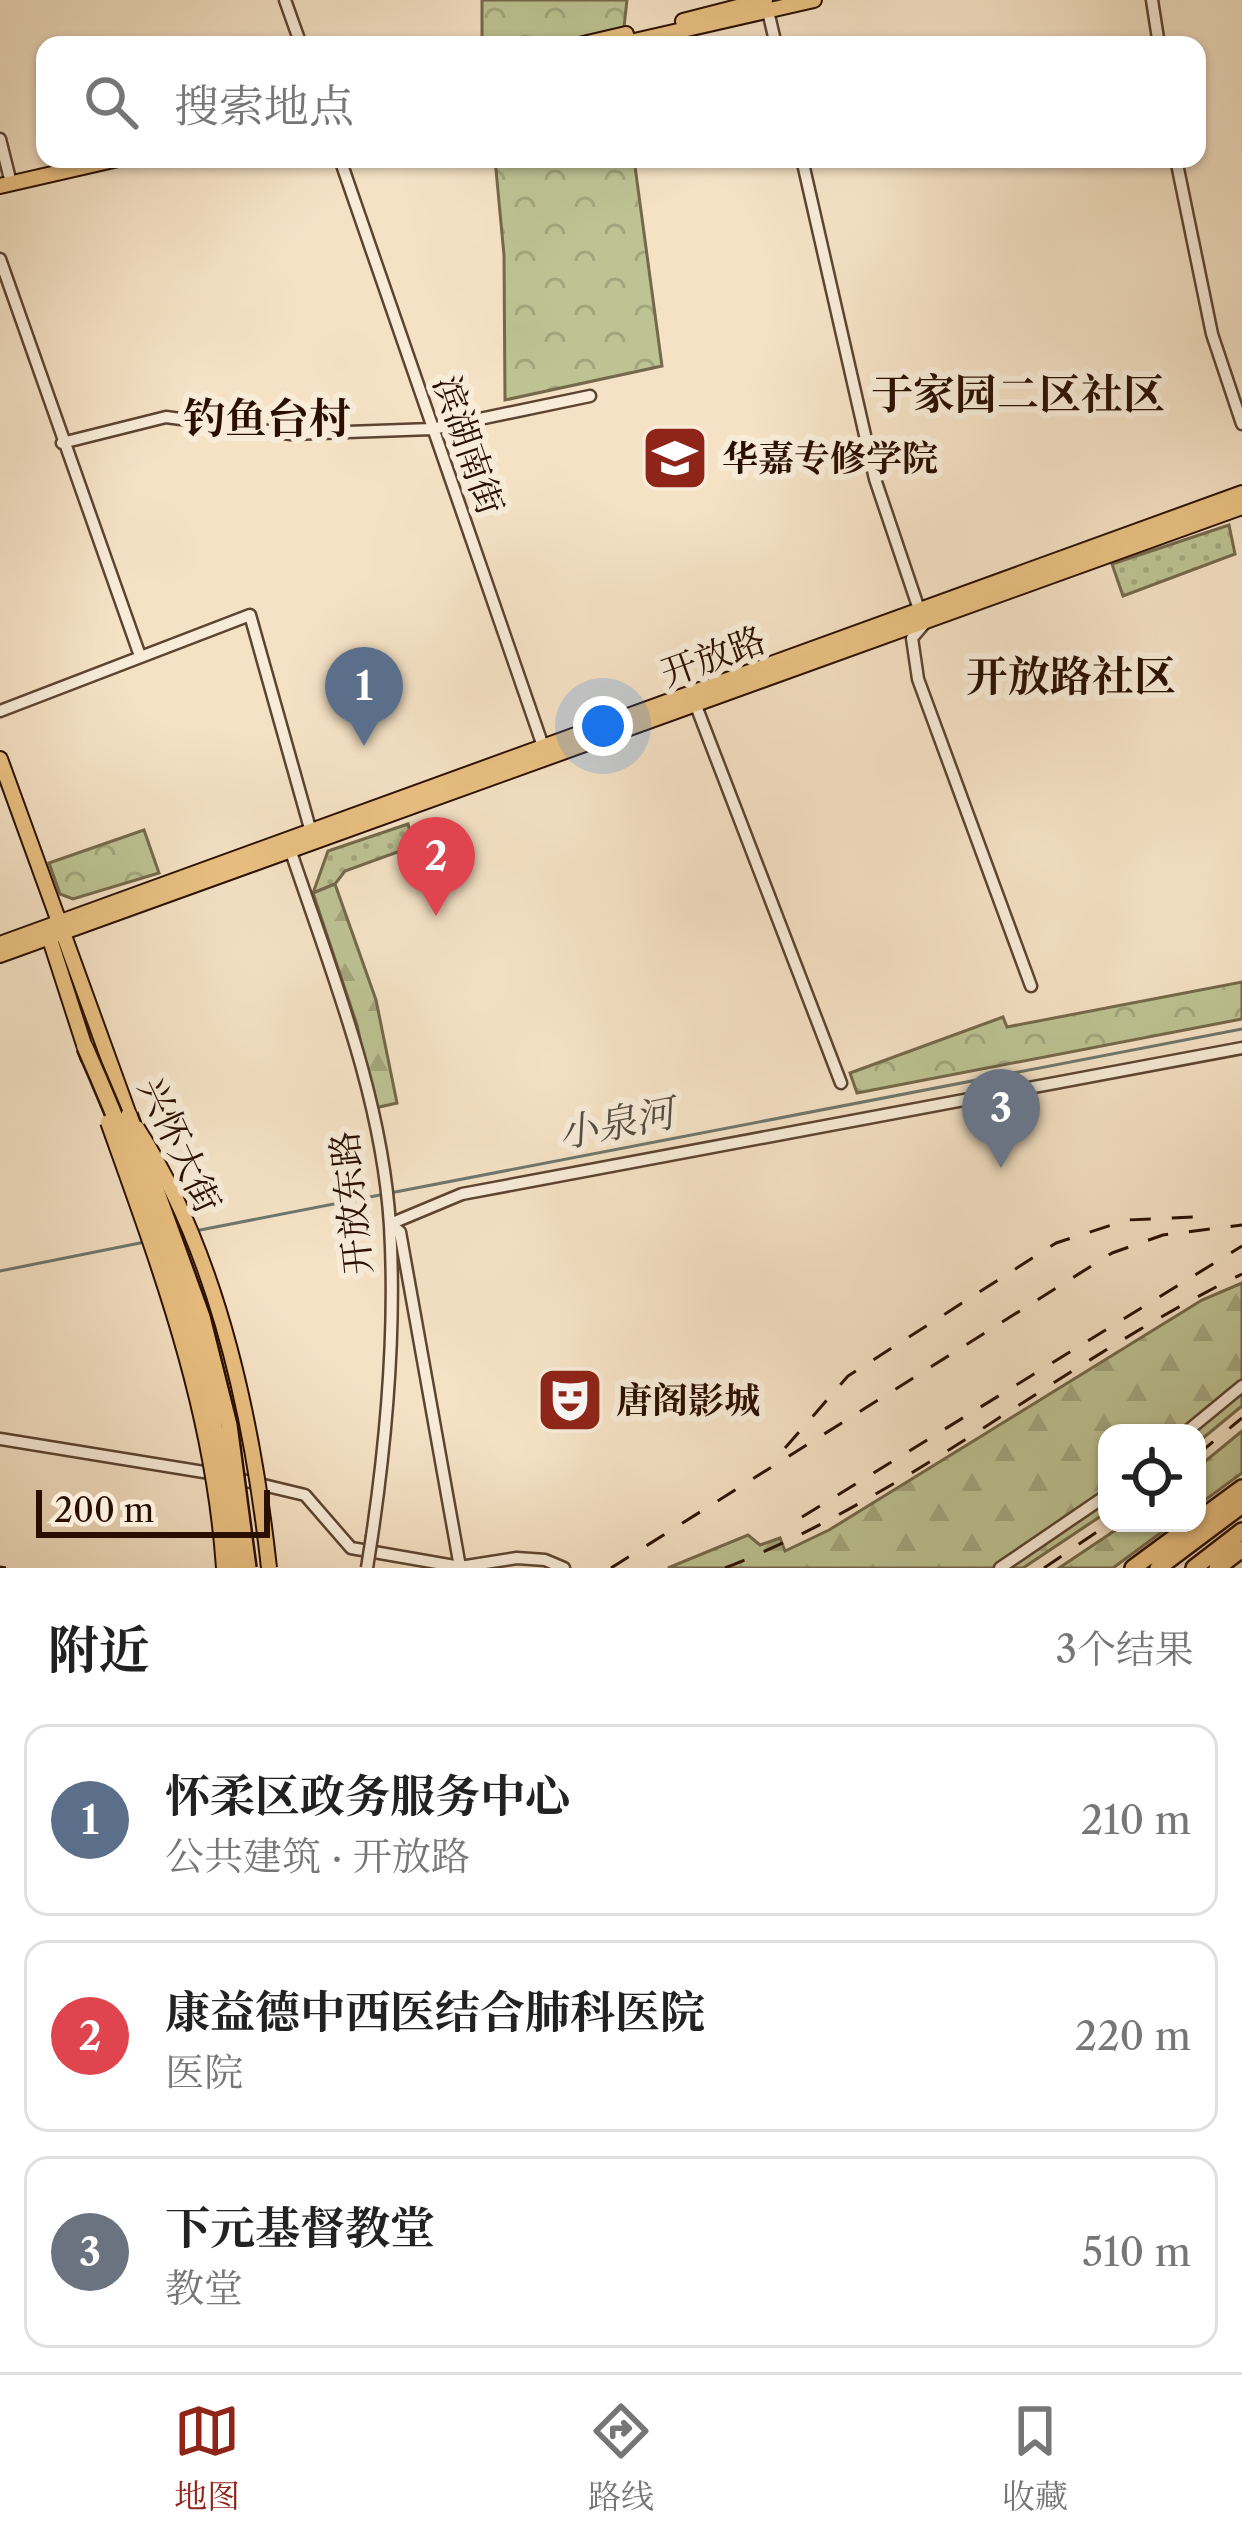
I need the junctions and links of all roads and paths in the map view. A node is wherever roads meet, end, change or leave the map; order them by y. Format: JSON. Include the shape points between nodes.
{"nodes":[{"id":1,"x":285,"y":0,"type":"edge"},
{"id":2,"x":814,"y":0,"type":"edge"},
{"id":3,"x":1152,"y":0,"type":"edge"},
{"id":4,"x":766,"y":4,"type":"edge"},
{"id":5,"x":298,"y":36,"type":"edge"},
{"id":6,"x":620,"y":36,"type":"edge"},
{"id":7,"x":650,"y":36,"type":"edge"},
{"id":8,"x":774,"y":36,"type":"edge"},
{"id":9,"x":1158,"y":36,"type":"edge"},
{"id":10,"x":0,"y":139,"type":"edge"},
{"id":11,"x":47,"y":168,"type":"edge"},
{"id":12,"x":69,"y":168,"type":"edge"},
{"id":13,"x":343,"y":168,"type":"edge"},
{"id":14,"x":804,"y":168,"type":"edge"},
{"id":15,"x":1178,"y":168,"type":"edge"},
{"id":16,"x":3,"y":180,"type":"edge"},
{"id":17,"x":0,"y":259,"type":"edge"},
{"id":18,"x":590,"y":396,"type":"dead end"},
{"id":19,"x":1242,"y":424,"type":"edge"},
{"id":20,"x":432,"y":429,"type":"junction"},
{"id":21,"x":62,"y":443,"type":"junction"},
{"id":22,"x":1242,"y":493,"type":"edge"},
{"id":23,"x":1242,"y":507,"type":"edge"},
{"id":24,"x":922,"y":618,"type":"junction"},
{"id":25,"x":140,"y":653,"type":"junction"},
{"id":26,"x":694,"y":700,"type":"junction"},
{"id":27,"x":0,"y":712,"type":"edge"},
{"id":28,"x":544,"y":749,"type":"junction"},
{"id":29,"x":0,"y":759,"type":"edge"},
{"id":30,"x":0,"y":782,"type":"edge"},
{"id":31,"x":313,"y":840,"type":"junction"},
{"id":32,"x":290,"y":848,"type":"junction"},
{"id":33,"x":53,"y":931,"type":"junction"},
{"id":34,"x":0,"y":944,"type":"edge"},
{"id":35,"x":0,"y":956,"type":"edge"},
{"id":36,"x":1031,"y":986,"type":"dead end"},
{"id":37,"x":85,"y":1046,"type":"junction"},
{"id":38,"x":1242,"y":1048,"type":"edge"},
{"id":39,"x":841,"y":1083,"type":"dead end"},
{"id":40,"x":129,"y":1115,"type":"junction"},
{"id":41,"x":389,"y":1219,"type":"junction"},
{"id":42,"x":1242,"y":1386,"type":"edge"},
{"id":43,"x":1196,"y":1424,"type":"edge"},
{"id":44,"x":0,"y":1439,"type":"edge"},
{"id":45,"x":1242,"y":1488,"type":"edge"},
{"id":46,"x":1098,"y":1502,"type":"edge"},
{"id":47,"x":1242,"y":1504,"type":"edge"},
{"id":48,"x":1206,"y":1515,"type":"edge"},
{"id":49,"x":1242,"y":1531,"type":"edge"},
{"id":50,"x":1182,"y":1532,"type":"edge"},
{"id":51,"x":1242,"y":1549,"type":"edge"},
{"id":52,"x":224,"y":1568,"type":"edge"},
{"id":53,"x":236,"y":1568,"type":"edge"},
{"id":54,"x":248,"y":1568,"type":"edge"},
{"id":55,"x":269,"y":1568,"type":"edge"},
{"id":56,"x":368,"y":1568,"type":"edge"},
{"id":57,"x":460,"y":1568,"type":"edge"},
{"id":58,"x":564,"y":1568,"type":"edge"},
{"id":59,"x":1000,"y":1568,"type":"edge"},
{"id":60,"x":1133,"y":1568,"type":"edge"},
{"id":61,"x":1158,"y":1568,"type":"edge"},
{"id":62,"x":1194,"y":1568,"type":"edge"},
{"id":63,"x":1217,"y":1568,"type":"edge"}],
"edges":[{"from":1,"to":5,"type":"street"},
{"from":2,"to":4,"type":"main road"},
{"from":3,"to":9,"type":"street"},
{"from":4,"to":6,"type":"main road"},
{"from":4,"to":7,"type":"main road"},
{"from":4,"to":8,"type":"street"},
{"from":10,"to":16,"type":"street"},
{"from":11,"to":16,"type":"main road"},
{"from":12,"to":16,"type":"main road"},
{"from":13,"to":20,"type":"street","name":"滨湖南街"},
{"from":14,"to":24,"type":"street","via":[[875,479]]},
{"from":15,"to":19,"type":"street","via":[[1212,334]]},
{"from":17,"to":21,"type":"street"},
{"from":18,"to":20,"type":"street"},
{"from":20,"to":21,"type":"street","via":[[291,434],[166,417]]},
{"from":20,"to":28,"type":"street","name":"滨湖南街"},
{"from":21,"to":25,"type":"street"},
{"from":22,"to":24,"type":"main road","name":"开放路"},
{"from":23,"to":24,"type":"main road","name":"开放路"},
{"from":24,"to":26,"type":"main road","name":"开放路"},
{"from":24,"to":36,"type":"street","via":[[912,638],[918,679]]},
{"from":25,"to":27,"type":"street"},
{"from":25,"to":31,"type":"street","via":[[250,615]]},
{"from":26,"to":28,"type":"main road","name":"开放路"},
{"from":26,"to":31,"type":"main road","name":"开放路"},
{"from":26,"to":39,"type":"street"},
{"from":28,"to":31,"type":"main road","name":"开放路"},
{"from":29,"to":33,"type":"main road","name":"兴怀大街"},
{"from":30,"to":33,"type":"main road","name":"兴怀大街"},
{"from":31,"to":32,"type":"main road","name":"开放路"},
{"from":32,"to":33,"type":"main road","name":"开放路"},
{"from":32,"to":41,"type":"street","name":"开放东路","via":[[346,1011]]},
{"from":33,"to":34,"type":"main road","name":"开放路"},
{"from":33,"to":35,"type":"main road","name":"开放路"},
{"from":33,"to":37,"type":"main road","name":"兴怀大街"},
{"from":33,"to":40,"type":"main road","name":"兴怀大街"},
{"from":37,"to":52,"type":"main road","name":"兴怀大街","bridge":true,"via":[[178,1318],[209,1446]]},
{"from":37,"to":53,"type":"highway","bridge":true,"via":[[192,1324],[219,1432]]},
{"from":38,"to":41,"type":"street","via":[[463,1194]]},
{"from":40,"to":54,"type":"highway","bridge":true,"via":[[202,1317],[229,1425]]},
{"from":40,"to":55,"type":"main road","name":"兴怀大街","bridge":true,"via":[[181,1207],[217,1312]]},
{"from":41,"to":56,"type":"street","name":"开放东路","bridge":true,"via":[[385,1453]]},
{"from":41,"to":57,"type":"street","via":[[400,1232]]},
{"from":42,"to":43,"type":"street"},
{"from":44,"to":57,"type":"street","via":[[190,1468],[305,1496],[351,1548]]},
{"from":45,"to":48,"type":"highway"},
{"from":46,"to":59,"type":"street"},
{"from":47,"to":61,"type":"highway"},
{"from":49,"to":62,"type":"highway"},
{"from":50,"to":60,"type":"highway"},
{"from":51,"to":63,"type":"highway"},
{"from":57,"to":58,"type":"street","via":[[517,1558]]}]}
